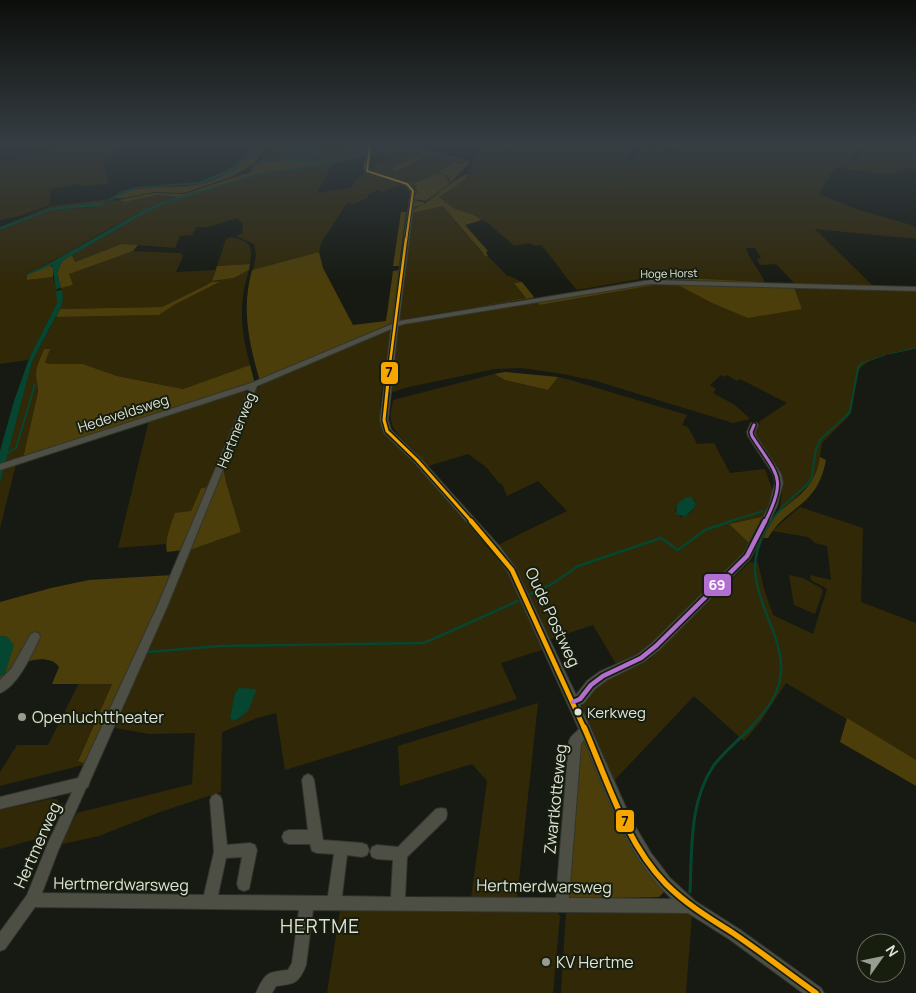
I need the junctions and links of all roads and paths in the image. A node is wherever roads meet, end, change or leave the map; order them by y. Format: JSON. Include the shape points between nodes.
{"nodes":[{"id":1,"x":413,"y":191,"type":"edge"},
{"id":2,"x":916,"y":289,"type":"edge"},
{"id":3,"x":394,"y":324,"type":"junction"},
{"id":4,"x":254,"y":385,"type":"junction"},
{"id":5,"x":754,"y":425,"type":"dead end"},
{"id":6,"x":0,"y":467,"type":"edge"},
{"id":7,"x":35,"y":637,"type":"dead end"},
{"id":8,"x":0,"y":688,"type":"edge"},
{"id":9,"x":573,"y":702,"type":"junction"},
{"id":10,"x":585,"y":731,"type":"junction"},
{"id":11,"x":308,"y":780,"type":"dead end"},
{"id":12,"x":84,"y":783,"type":"junction"},
{"id":13,"x":216,"y":800,"type":"dead end"},
{"id":14,"x":0,"y":803,"type":"edge"},
{"id":15,"x":441,"y":814,"type":"dead end"},
{"id":16,"x":289,"y":837,"type":"dead end"},
{"id":17,"x":316,"y":838,"type":"junction"},
{"id":18,"x":341,"y":848,"type":"junction"},
{"id":19,"x":362,"y":850,"type":"dead end"},
{"id":20,"x":222,"y":852,"type":"junction"},
{"id":21,"x":378,"y":852,"type":"dead end"},
{"id":22,"x":400,"y":854,"type":"junction"},
{"id":23,"x":244,"y":884,"type":"dead end"},
{"id":24,"x":32,"y":900,"type":"junction"},
{"id":25,"x":334,"y":902,"type":"junction"},
{"id":26,"x":398,"y":902,"type":"junction"},
{"id":27,"x":209,"y":903,"type":"junction"},
{"id":28,"x":307,"y":903,"type":"junction"},
{"id":29,"x":562,"y":904,"type":"junction"},
{"id":30,"x":690,"y":906,"type":"junction"},
{"id":31,"x":0,"y":944,"type":"edge"},
{"id":32,"x":264,"y":993,"type":"edge"},
{"id":33,"x":816,"y":993,"type":"edge"}],
"edges":[{"from":1,"to":3,"type":"street"},
{"from":2,"to":3,"type":"street","name":"Hoge Horst","via":[[650,282]]},
{"from":3,"to":4,"type":"street","name":"Hertmerweg"},
{"from":3,"to":9,"type":"street","name":"Oude Postweg","via":[[384,420],[387,431],[417,460],[512,570]]},
{"from":4,"to":6,"type":"street","name":"Hedeveldsweg"},
{"from":4,"to":12,"type":"street","name":"Hertmerweg","via":[[162,607]]},
{"from":5,"to":9,"type":"street","via":[[752,436],[777,474],[779,483],[773,506],[747,556],[656,646],[635,662],[603,676]]},
{"from":7,"to":8,"type":"street","via":[[15,673]]},
{"from":9,"to":10,"type":"street","name":"Oude Postweg"},
{"from":10,"to":29,"type":"street","name":"Zwartkotteweg","via":[[575,741]]},
{"from":10,"to":30,"type":"street","name":"Oude Postweg","via":[[646,858],[665,883]]},
{"from":11,"to":17,"type":"street"},
{"from":12,"to":14,"type":"street","name":"Hertmerweg"},
{"from":12,"to":24,"type":"street","name":"Hertmerweg"},
{"from":13,"to":20,"type":"street"},
{"from":15,"to":22,"type":"street"},
{"from":16,"to":17,"type":"street"},
{"from":17,"to":18,"type":"street","via":[[317,846]]},
{"from":18,"to":19,"type":"street"},
{"from":18,"to":25,"type":"street"},
{"from":20,"to":23,"type":"street","via":[[250,850]]},
{"from":20,"to":27,"type":"street"},
{"from":21,"to":22,"type":"street"},
{"from":22,"to":26,"type":"street"},
{"from":24,"to":27,"type":"street","name":"Hertmerdwarsweg"},
{"from":24,"to":31,"type":"street","name":"Hertmerweg"},
{"from":25,"to":26,"type":"street","name":"Hertmerdwarsweg"},
{"from":25,"to":28,"type":"street","name":"Hertmerdwarsweg"},
{"from":26,"to":29,"type":"street","name":"Hertmerdwarsweg"},
{"from":27,"to":28,"type":"street","name":"Hertmerdwarsweg"},
{"from":28,"to":32,"type":"street","via":[[299,965],[292,977],[272,979]]},
{"from":29,"to":30,"type":"street","name":"Hertmerdwarsweg"},
{"from":30,"to":33,"type":"street","name":"Oude Postweg"}]}
